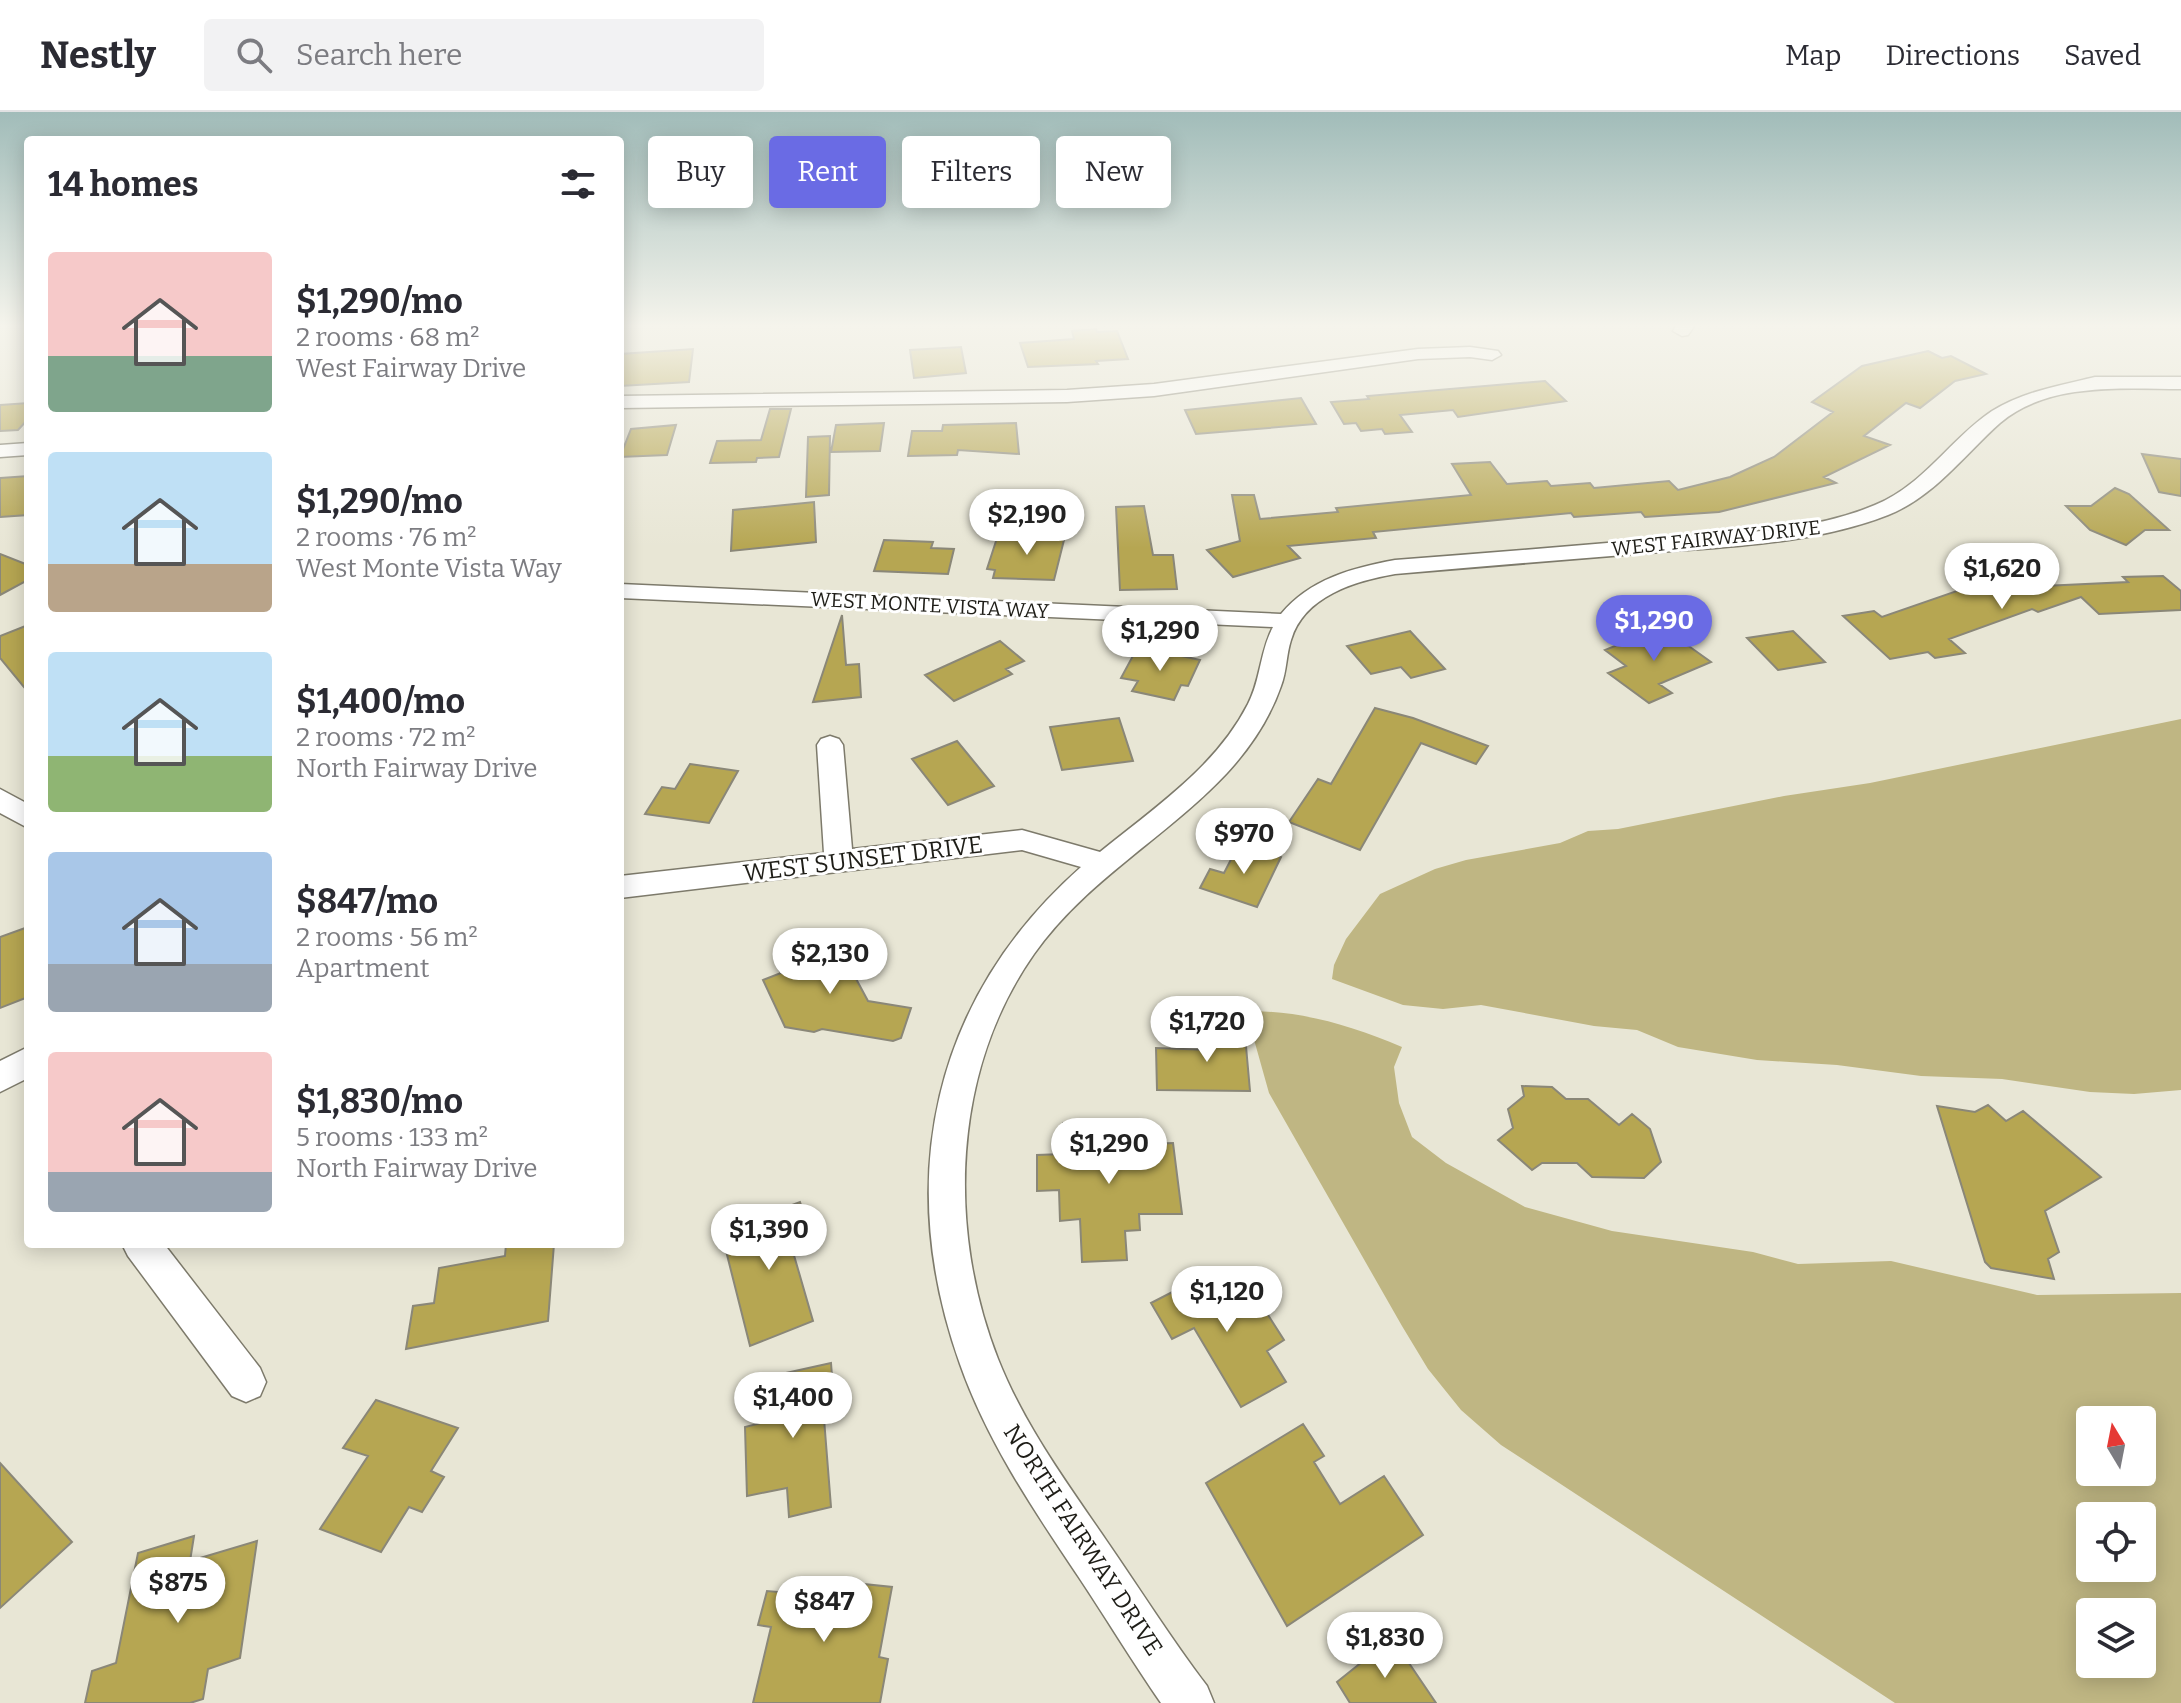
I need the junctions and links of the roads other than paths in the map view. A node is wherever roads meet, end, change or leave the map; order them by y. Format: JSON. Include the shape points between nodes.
{"nodes":[{"id":1,"x":825,"y":399,"type":"edge"},
{"id":2,"x":2026,"y":399,"type":"edge"},
{"id":3,"x":624,"y":402,"type":"edge"},
{"id":4,"x":24,"y":449,"type":"edge"},
{"id":5,"x":0,"y":451,"type":"edge"},
{"id":6,"x":624,"y":591,"type":"edge"},
{"id":7,"x":1288,"y":621,"type":"junction"},
{"id":8,"x":1271,"y":681,"type":"joint"},
{"id":9,"x":830,"y":745,"type":"dead end"},
{"id":10,"x":0,"y":799,"type":"edge"},
{"id":11,"x":24,"y":815,"type":"edge"},
{"id":12,"x":839,"y":861,"type":"junction"},
{"id":13,"x":1103,"y":863,"type":"junction"},
{"id":14,"x":624,"y":887,"type":"edge"},
{"id":15,"x":144,"y":1248,"type":"edge"},
{"id":16,"x":246,"y":1382,"type":"dead end"},
{"id":17,"x":1185,"y":1702,"type":"edge"}],
"edges":[{"from":1,"to":3,"type":"street"},
{"from":2,"to":7,"type":"street","name":"WEST FAIRWAY DRIVE","via":[[1996,417],[1924,485],[1854,520],[1776,535],[1377,570],[1317,593]]},
{"from":4,"to":5,"type":"street"},
{"from":6,"to":7,"type":"street","name":"WEST MONTE VISTA WAY"},
{"from":7,"to":8,"type":"street","name":"WEST FAIRWAY DRIVE"},
{"from":8,"to":13,"type":"street","name":"NORTH FAIRWAY DRIVE","via":[[1228,755],[1194,791]]},
{"from":9,"to":12,"type":"street"},
{"from":10,"to":11,"type":"street"},
{"from":12,"to":13,"type":"street","name":"WEST SUNSET DRIVE","via":[[1022,840]]},
{"from":12,"to":14,"type":"street","name":"WEST SUNSET DRIVE"},
{"from":13,"to":17,"type":"street","name":"NORTH FAIRWAY DRIVE","via":[[1025,944],[977,1024],[950,1121],[948,1233],[958,1293],[977,1356],[1005,1420]]},
{"from":15,"to":16,"type":"street"}]}
